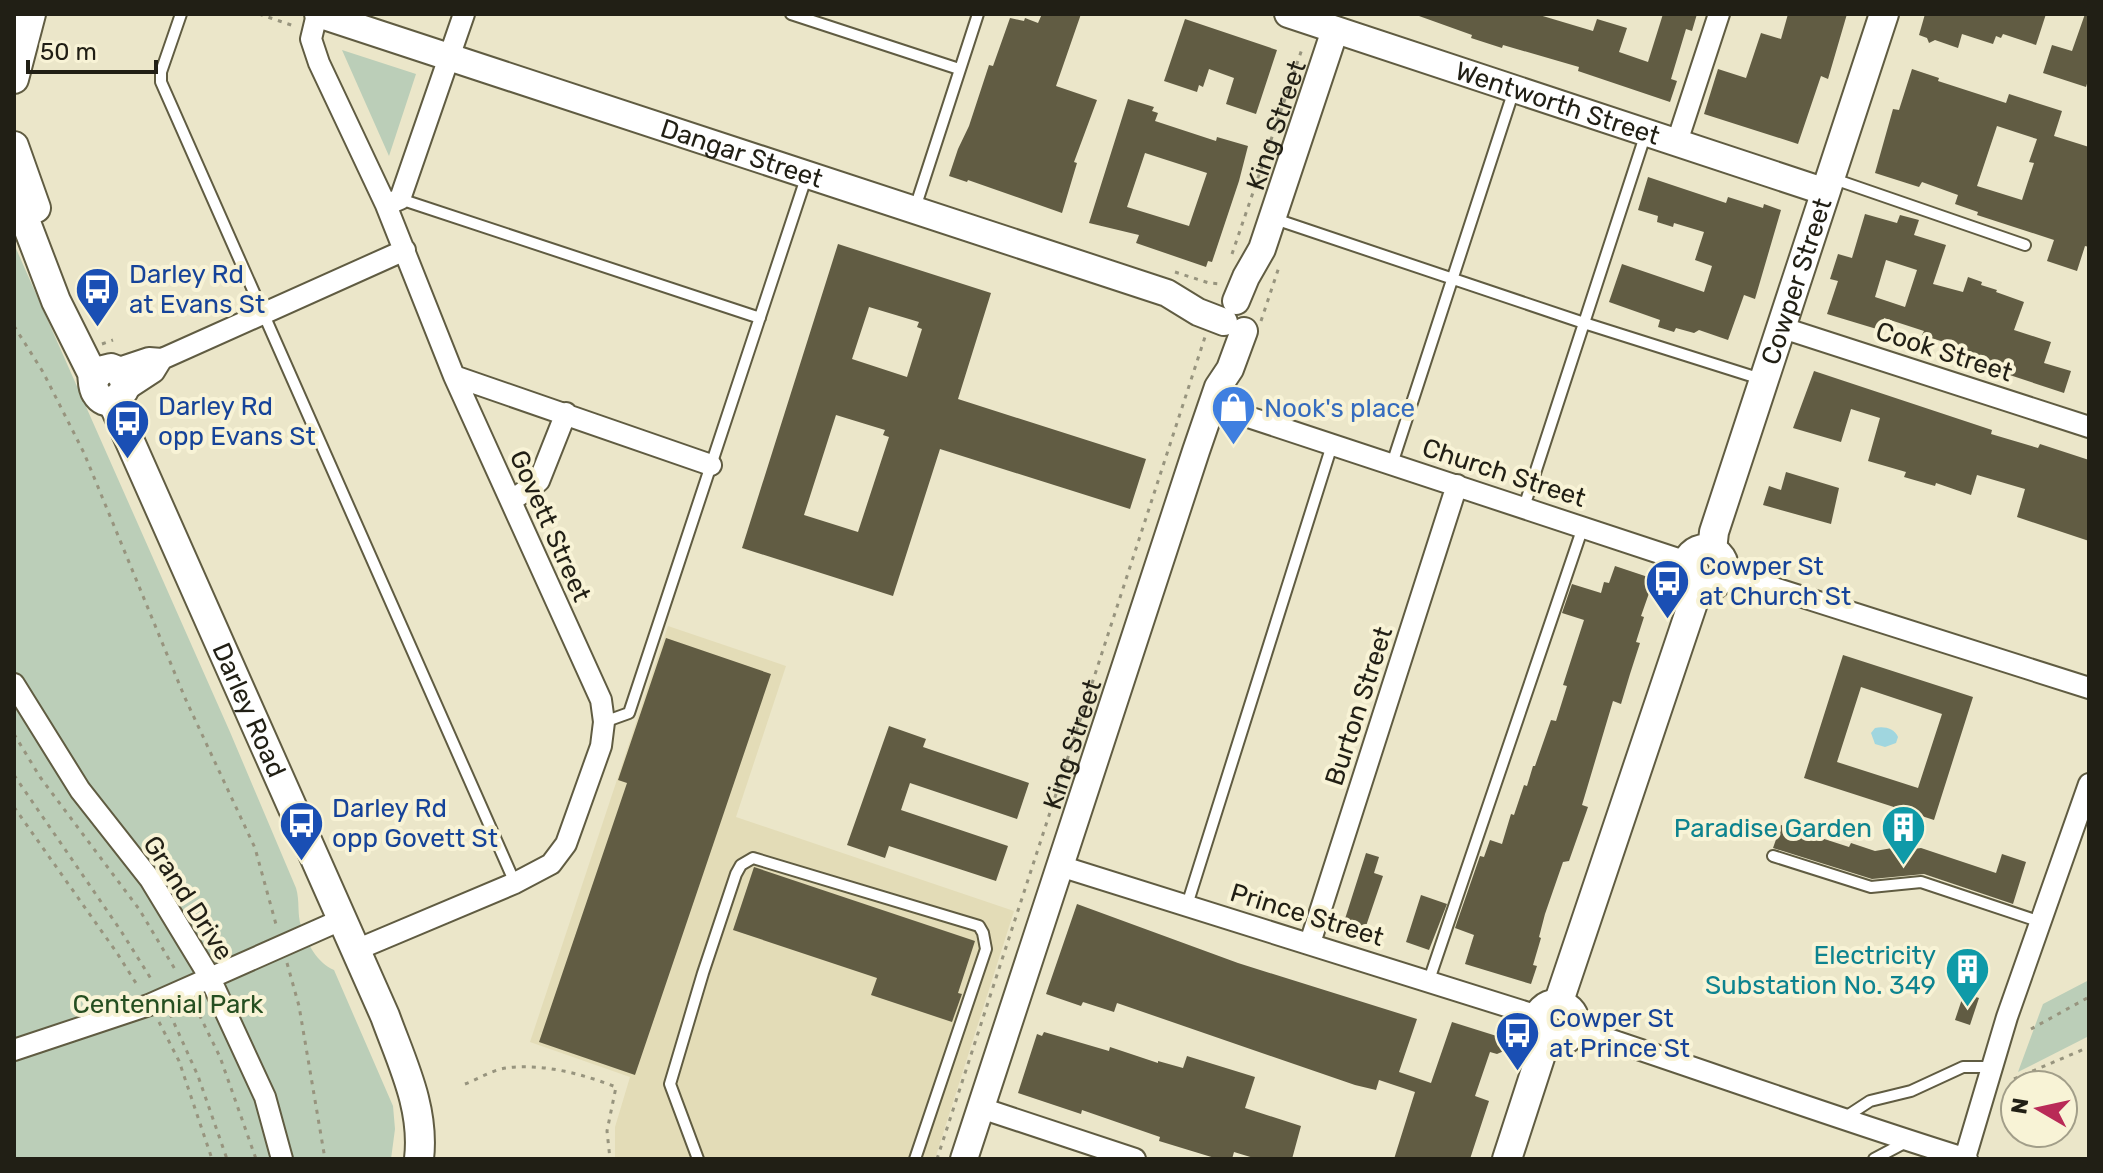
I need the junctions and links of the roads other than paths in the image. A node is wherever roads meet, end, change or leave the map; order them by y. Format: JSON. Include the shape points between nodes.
{"nodes":[{"id":1,"x":19,"y":14,"type":"edge"},
{"id":2,"x":31,"y":14,"type":"edge"},
{"id":3,"x":181,"y":14,"type":"edge"},
{"id":4,"x":318,"y":14,"type":"edge"},
{"id":5,"x":464,"y":14,"type":"edge"},
{"id":6,"x":791,"y":14,"type":"edge"},
{"id":7,"x":978,"y":14,"type":"edge"},
{"id":8,"x":1288,"y":14,"type":"edge"},
{"id":9,"x":1719,"y":14,"type":"edge"},
{"id":10,"x":1884,"y":14,"type":"edge"},
{"id":11,"x":1335,"y":30,"type":"junction"},
{"id":12,"x":14,"y":32,"type":"edge"},
{"id":13,"x":450,"y":57,"type":"junction"},
{"id":14,"x":959,"y":69,"type":"junction"},
{"id":15,"x":14,"y":79,"type":"edge"},
{"id":16,"x":1514,"y":89,"type":"junction"},
{"id":17,"x":1646,"y":132,"type":"junction"},
{"id":18,"x":1677,"y":142,"type":"junction"},
{"id":19,"x":14,"y":146,"type":"edge"},
{"id":20,"x":807,"y":175,"type":"junction"},
{"id":21,"x":1828,"y":185,"type":"junction"},
{"id":22,"x":14,"y":191,"type":"edge"},
{"id":23,"x":393,"y":202,"type":"junction"},
{"id":24,"x":915,"y":210,"type":"junction"},
{"id":25,"x":1273,"y":218,"type":"junction"},
{"id":26,"x":2025,"y":245,"type":"dead end"},
{"id":27,"x":405,"y":250,"type":"junction"},
{"id":28,"x":1451,"y":277,"type":"junction"},
{"id":29,"x":265,"y":313,"type":"junction"},
{"id":30,"x":1231,"y":313,"type":"junction"},
{"id":31,"x":760,"y":318,"type":"junction"},
{"id":32,"x":1584,"y":323,"type":"junction"},
{"id":33,"x":1783,"y":328,"type":"junction"},
{"id":34,"x":454,"y":376,"type":"junction"},
{"id":35,"x":1765,"y":380,"type":"junction"},
{"id":36,"x":111,"y":382,"type":"junction"},
{"id":37,"x":1215,"y":396,"type":"junction"},
{"id":38,"x":566,"y":413,"type":"junction"},
{"id":39,"x":2089,"y":427,"type":"edge"},
{"id":40,"x":1332,"y":445,"type":"junction"},
{"id":41,"x":1392,"y":464,"type":"junction"},
{"id":42,"x":711,"y":465,"type":"junction"},
{"id":43,"x":1457,"y":485,"type":"junction"},
{"id":44,"x":511,"y":501,"type":"junction"},
{"id":45,"x":1524,"y":507,"type":"junction"},
{"id":46,"x":1583,"y":527,"type":"junction"},
{"id":47,"x":1705,"y":567,"type":"junction"},
{"id":48,"x":14,"y":684,"type":"edge"},
{"id":49,"x":2089,"y":688,"type":"edge"},
{"id":50,"x":604,"y":722,"type":"junction"},
{"id":51,"x":2089,"y":784,"type":"edge"},
{"id":52,"x":1773,"y":856,"type":"dead end"},
{"id":53,"x":1060,"y":866,"type":"junction"},
{"id":54,"x":515,"y":883,"type":"junction"},
{"id":55,"x":1187,"y":905,"type":"junction"},
{"id":56,"x":343,"y":919,"type":"junction"},
{"id":57,"x":2041,"y":922,"type":"junction"},
{"id":58,"x":1310,"y":943,"type":"junction"},
{"id":59,"x":356,"y":950,"type":"junction"},
{"id":60,"x":209,"y":976,"type":"junction"},
{"id":61,"x":1429,"y":980,"type":"junction"},
{"id":62,"x":1548,"y":1020,"type":"junction"},
{"id":63,"x":1575,"y":1028,"type":"joint"},
{"id":64,"x":14,"y":1050,"type":"edge"},
{"id":65,"x":1993,"y":1067,"type":"junction"},
{"id":66,"x":981,"y":1108,"type":"junction"},
{"id":67,"x":1844,"y":1118,"type":"junction"},
{"id":68,"x":1908,"y":1141,"type":"junction"},
{"id":69,"x":282,"y":1159,"type":"edge"},
{"id":70,"x":419,"y":1159,"type":"edge"},
{"id":71,"x":698,"y":1159,"type":"edge"},
{"id":72,"x":915,"y":1159,"type":"edge"},
{"id":73,"x":964,"y":1159,"type":"edge"},
{"id":74,"x":1135,"y":1159,"type":"edge"},
{"id":75,"x":1507,"y":1159,"type":"edge"},
{"id":76,"x":1874,"y":1159,"type":"edge"},
{"id":77,"x":1966,"y":1159,"type":"edge"}],
"edges":[{"from":1,"to":12,"type":"main road"},
{"from":2,"to":15,"type":"main road"},
{"from":3,"to":29,"type":"lane","via":[[161,82]]},
{"from":4,"to":13,"type":"street","name":"Dangar Street"},
{"from":4,"to":23,"type":"street","name":"Govett Street","via":[[314,48]]},
{"from":5,"to":13,"type":"street"},
{"from":6,"to":14,"type":"lane"},
{"from":7,"to":14,"type":"lane"},
{"from":8,"to":11,"type":"street","name":"Wentworth Street"},
{"from":9,"to":18,"type":"street"},
{"from":10,"to":21,"type":"main road","name":"Cowper Street"},
{"from":11,"to":16,"type":"street","name":"Wentworth Street"},
{"from":11,"to":25,"type":"street","name":"King Street"},
{"from":13,"to":20,"type":"street","name":"Dangar Street"},
{"from":13,"to":23,"type":"street"},
{"from":14,"to":24,"type":"lane"},
{"from":16,"to":17,"type":"street","name":"Wentworth Street"},
{"from":16,"to":28,"type":"lane"},
{"from":17,"to":18,"type":"street","name":"Wentworth Street"},
{"from":17,"to":32,"type":"lane"},
{"from":18,"to":21,"type":"street","name":"Wentworth Street"},
{"from":19,"to":36,"type":"main road","name":"Darley Road"},
{"from":20,"to":24,"type":"street","name":"Dangar Street"},
{"from":20,"to":31,"type":"lane"},
{"from":21,"to":26,"type":"lane"},
{"from":21,"to":33,"type":"main road","name":"Cowper Street"},
{"from":22,"to":36,"type":"main road","name":"Darley Road","via":[[56,301],[92,373]]},
{"from":23,"to":27,"type":"street","name":"Govett Street"},
{"from":23,"to":31,"type":"lane"},
{"from":24,"to":30,"type":"street","name":"Dangar Street","via":[[1167,293],[1198,312]]},
{"from":25,"to":28,"type":"lane"},
{"from":25,"to":30,"type":"street","name":"King Street"},
{"from":27,"to":29,"type":"street"},
{"from":27,"to":34,"type":"street","name":"Govett Street"},
{"from":28,"to":32,"type":"lane"},
{"from":28,"to":41,"type":"lane"},
{"from":29,"to":36,"type":"street","via":[[162,359],[149,358]]},
{"from":29,"to":54,"type":"lane"},
{"from":30,"to":37,"type":"street","name":"King Street"},
{"from":31,"to":42,"type":"lane"},
{"from":32,"to":35,"type":"lane"},
{"from":32,"to":45,"type":"lane"},
{"from":33,"to":35,"type":"main road","name":"Cowper Street"},
{"from":33,"to":39,"type":"street","name":"Cook Street"},
{"from":34,"to":38,"type":"street"},
{"from":34,"to":44,"type":"street","name":"Govett Street"},
{"from":35,"to":47,"type":"main road","name":"Cowper Street"},
{"from":36,"to":56,"type":"main road","name":"Darley Road"},
{"from":37,"to":40,"type":"street","name":"Church Street"},
{"from":37,"to":53,"type":"street","name":"King Street"},
{"from":38,"to":42,"type":"street"},
{"from":38,"to":44,"type":"street","via":[[539,481]]},
{"from":40,"to":41,"type":"street","name":"Church Street"},
{"from":40,"to":55,"type":"lane"},
{"from":41,"to":43,"type":"street","name":"Church Street"},
{"from":42,"to":50,"type":"lane","via":[[629,713]]},
{"from":43,"to":45,"type":"street","name":"Church Street"},
{"from":43,"to":58,"type":"street","name":"Burton Street"},
{"from":44,"to":50,"type":"street","name":"Govett Street","via":[[601,700]]},
{"from":45,"to":46,"type":"street","name":"Church Street"},
{"from":46,"to":47,"type":"street","name":"Church Street"},
{"from":46,"to":61,"type":"lane"},
{"from":47,"to":49,"type":"street","name":"Church Street"},
{"from":47,"to":62,"type":"main road","name":"Cowper Street"},
{"from":48,"to":60,"type":"street","name":"Grand Drive","via":[[80,790],[150,879]]},
{"from":50,"to":54,"type":"street","name":"Govett Street","via":[[601,746],[566,844],[551,864]]},
{"from":51,"to":57,"type":"street"},
{"from":52,"to":57,"type":"lane","via":[[1871,887],[1921,882]]},
{"from":53,"to":55,"type":"street","name":"Prince Street"},
{"from":53,"to":66,"type":"street","name":"King Street"},
{"from":54,"to":59,"type":"street","name":"Govett Street"},
{"from":55,"to":58,"type":"street","name":"Prince Street"},
{"from":56,"to":59,"type":"main road","name":"Darley Road"},
{"from":56,"to":60,"type":"street"},
{"from":57,"to":65,"type":"street"},
{"from":58,"to":61,"type":"street","name":"Prince Street"},
{"from":59,"to":70,"type":"main road","name":"Darley Road","via":[[412,1089],[421,1125]]},
{"from":60,"to":64,"type":"street","via":[[156,1002]]},
{"from":60,"to":69,"type":"street","name":"Grand Drive","via":[[265,1097]]},
{"from":61,"to":62,"type":"street","name":"Prince Street"},
{"from":62,"to":63,"type":"main road","via":[[1563,1041]]},
{"from":62,"to":75,"type":"main road","name":"Cowper Street"},
{"from":63,"to":67,"type":"street"},
{"from":65,"to":67,"type":"lane","via":[[1963,1067],[1911,1091],[1870,1101]]},
{"from":65,"to":77,"type":"street"},
{"from":66,"to":73,"type":"street","name":"King Street"},
{"from":66,"to":74,"type":"street"},
{"from":67,"to":68,"type":"street"},
{"from":68,"to":76,"type":"lane"},
{"from":68,"to":77,"type":"street"},
{"from":71,"to":72,"type":"lane","via":[[670,1084],[736,874],[753,858],[979,926],[983,933],[986,949]]}]}
